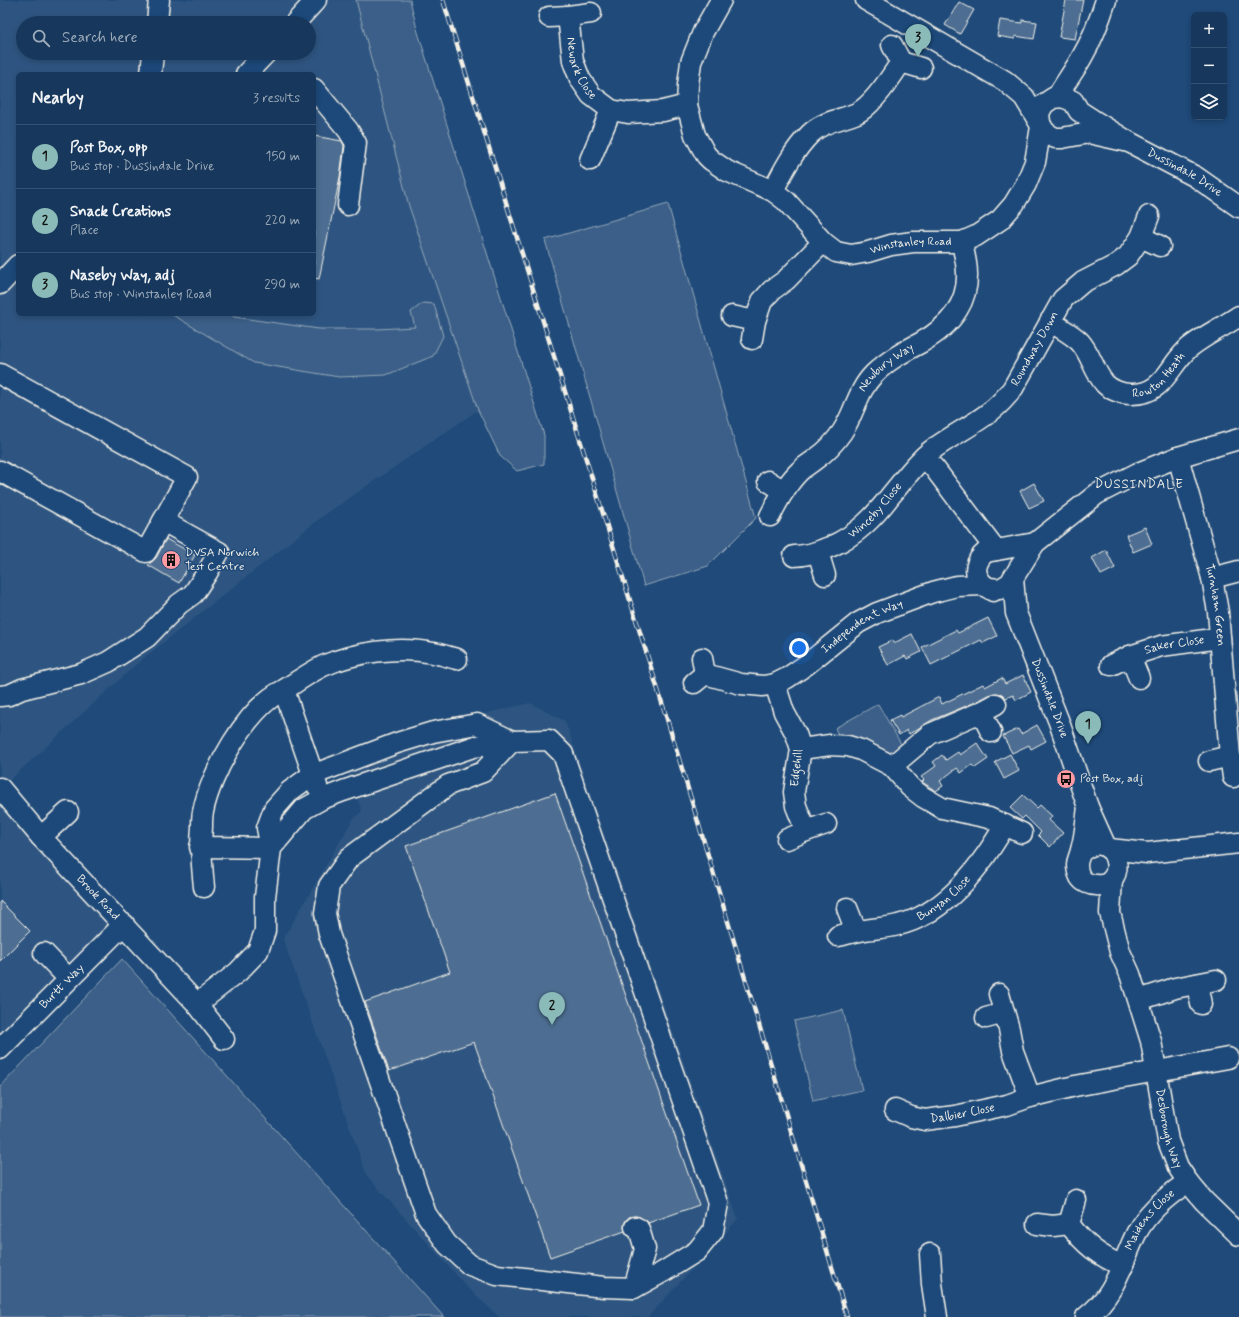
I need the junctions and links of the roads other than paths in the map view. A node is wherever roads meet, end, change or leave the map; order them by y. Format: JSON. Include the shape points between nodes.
{"nodes":[{"id":1,"x":160,"y":0,"type":"edge"},
{"id":2,"x":316,"y":0,"type":"edge"},
{"id":3,"x":721,"y":0,"type":"edge"},
{"id":4,"x":866,"y":0,"type":"edge"},
{"id":5,"x":1106,"y":0,"type":"edge"},
{"id":6,"x":591,"y":13,"type":"dead end"},
{"id":7,"x":158,"y":16,"type":"edge"},
{"id":8,"x":301,"y":16,"type":"edge"},
{"id":9,"x":892,"y":45,"type":"dead end"},
{"id":10,"x":1082,"y":57,"type":"junction"},
{"id":11,"x":152,"y":60,"type":"edge"},
{"id":12,"x":262,"y":60,"type":"edge"},
{"id":13,"x":901,"y":62,"type":"junction"},
{"id":14,"x":921,"y":68,"type":"dead end"},
{"id":15,"x":150,"y":72,"type":"edge"},
{"id":16,"x":254,"y":72,"type":"edge"},
{"id":17,"x":1005,"y":81,"type":"junction"},
{"id":18,"x":316,"y":91,"type":"edge"},
{"id":19,"x":1055,"y":97,"type":"junction"},
{"id":20,"x":687,"y":105,"type":"junction"},
{"id":21,"x":1079,"y":109,"type":"junction"},
{"id":22,"x":611,"y":110,"type":"junction"},
{"id":23,"x":1040,"y":125,"type":"junction"},
{"id":24,"x":1063,"y":138,"type":"junction"},
{"id":25,"x":1129,"y":142,"type":"junction"},
{"id":26,"x":590,"y":160,"type":"dead end"},
{"id":27,"x":1036,"y":162,"type":"junction"},
{"id":28,"x":773,"y":191,"type":"junction"},
{"id":29,"x":348,"y":205,"type":"dead end"},
{"id":30,"x":1239,"y":206,"type":"edge"},
{"id":31,"x":1149,"y":216,"type":"dead end"},
{"id":32,"x":1141,"y":237,"type":"junction"},
{"id":33,"x":823,"y":242,"type":"junction"},
{"id":34,"x":962,"y":242,"type":"junction"},
{"id":35,"x":1160,"y":246,"type":"dead end"},
{"id":36,"x":16,"y":267,"type":"edge"},
{"id":37,"x":0,"y":284,"type":"edge"},
{"id":38,"x":732,"y":316,"type":"dead end"},
{"id":39,"x":1239,"y":316,"type":"edge"},
{"id":40,"x":1050,"y":321,"type":"junction"},
{"id":41,"x":0,"y":374,"type":"edge"},
{"id":42,"x":1239,"y":439,"type":"edge"},
{"id":43,"x":924,"y":457,"type":"junction"},
{"id":44,"x":1178,"y":457,"type":"junction"},
{"id":45,"x":0,"y":472,"type":"edge"},
{"id":46,"x":774,"y":498,"type":"dead end"},
{"id":47,"x":969,"y":515,"type":"junction"},
{"id":48,"x":163,"y":521,"type":"junction"},
{"id":49,"x":1035,"y":542,"type":"junction"},
{"id":50,"x":997,"y":550,"type":"junction"},
{"id":51,"x":818,"y":552,"type":"junction"},
{"id":52,"x":794,"y":556,"type":"dead end"},
{"id":53,"x":977,"y":564,"type":"junction"},
{"id":54,"x":1239,"y":571,"type":"edge"},
{"id":55,"x":825,"y":575,"type":"dead end"},
{"id":56,"x":1014,"y":576,"type":"junction"},
{"id":57,"x":1212,"y":578,"type":"junction"},
{"id":58,"x":958,"y":586,"type":"junction"},
{"id":59,"x":986,"y":587,"type":"junction"},
{"id":60,"x":1016,"y":613,"type":"junction"},
{"id":61,"x":1220,"y":638,"type":"junction"},
{"id":62,"x":1130,"y":656,"type":"junction"},
{"id":63,"x":457,"y":659,"type":"dead end"},
{"id":64,"x":1111,"y":665,"type":"dead end"},
{"id":65,"x":700,"y":672,"type":"dead end"},
{"id":66,"x":1140,"y":678,"type":"dead end"},
{"id":67,"x":775,"y":684,"type":"junction"},
{"id":68,"x":1232,"y":689,"type":"edge"},
{"id":69,"x":284,"y":690,"type":"junction"},
{"id":70,"x":3,"y":699,"type":"edge"},
{"id":71,"x":991,"y":732,"type":"dead end"},
{"id":72,"x":512,"y":741,"type":"junction"},
{"id":73,"x":801,"y":749,"type":"junction"},
{"id":74,"x":1230,"y":756,"type":"junction"},
{"id":75,"x":1209,"y":761,"type":"dead end"},
{"id":76,"x":892,"y":766,"type":"junction"},
{"id":77,"x":312,"y":775,"type":"junction"},
{"id":78,"x":1233,"y":777,"type":"dead end"},
{"id":79,"x":0,"y":788,"type":"edge"},
{"id":80,"x":322,"y":800,"type":"junction"},
{"id":81,"x":1088,"y":808,"type":"junction"},
{"id":82,"x":68,"y":812,"type":"dead end"},
{"id":83,"x":826,"y":824,"type":"dead end"},
{"id":84,"x":806,"y":831,"type":"junction"},
{"id":85,"x":41,"y":837,"type":"junction"},
{"id":86,"x":787,"y":839,"type":"dead end"},
{"id":87,"x":1239,"y":843,"type":"edge"},
{"id":88,"x":200,"y":847,"type":"junction"},
{"id":89,"x":270,"y":848,"type":"junction"},
{"id":90,"x":1108,"y":848,"type":"junction"},
{"id":91,"x":1081,"y":852,"type":"junction"},
{"id":92,"x":1147,"y":853,"type":"junction"},
{"id":93,"x":1114,"y":877,"type":"junction"},
{"id":94,"x":1089,"y":884,"type":"junction"},
{"id":95,"x":204,"y":887,"type":"dead end"},
{"id":96,"x":847,"y":908,"type":"dead end"},
{"id":97,"x":1110,"y":913,"type":"junction"},
{"id":98,"x":124,"y":924,"type":"junction"},
{"id":99,"x":44,"y":953,"type":"dead end"},
{"id":100,"x":69,"y":979,"type":"junction"},
{"id":101,"x":1216,"y":980,"type":"dead end"},
{"id":102,"x":1197,"y":984,"type":"junction"},
{"id":103,"x":1139,"y":1000,"type":"junction"},
{"id":104,"x":198,"y":1004,"type":"junction"},
{"id":105,"x":1200,"y":1004,"type":"dead end"},
{"id":106,"x":996,"y":1008,"type":"dead end"},
{"id":107,"x":224,"y":1039,"type":"dead end"},
{"id":108,"x":0,"y":1049,"type":"edge"},
{"id":109,"x":1228,"y":1058,"type":"dead end"},
{"id":110,"x":1156,"y":1072,"type":"junction"},
{"id":111,"x":1030,"y":1097,"type":"junction"},
{"id":112,"x":895,"y":1110,"type":"dead end"},
{"id":113,"x":1188,"y":1182,"type":"junction"},
{"id":114,"x":1076,"y":1200,"type":"dead end"},
{"id":115,"x":1037,"y":1224,"type":"dead end"},
{"id":116,"x":1069,"y":1224,"type":"junction"},
{"id":117,"x":635,"y":1227,"type":"dead end"},
{"id":118,"x":1239,"y":1235,"type":"edge"},
{"id":119,"x":930,"y":1254,"type":"dead end"},
{"id":120,"x":1123,"y":1266,"type":"junction"},
{"id":121,"x":634,"y":1288,"type":"junction"},
{"id":122,"x":938,"y":1317,"type":"edge"},
{"id":123,"x":1086,"y":1317,"type":"edge"}],
"edges":[{"from":1,"to":7,"type":"street"},
{"from":2,"to":8,"type":"street"},
{"from":3,"to":20,"type":"street","name":"Winstanley Road","via":[[703,32],[691,62]]},
{"from":4,"to":17,"type":"street","name":"Dussindale Drive"},
{"from":5,"to":10,"type":"street"},
{"from":6,"to":22,"type":"street","name":"Newark Close","via":[[559,17],[580,79],[591,95]]},
{"from":9,"to":13,"type":"street"},
{"from":10,"to":19,"type":"street"},
{"from":10,"to":21,"type":"street","via":[[1076,82]]},
{"from":11,"to":15,"type":"street"},
{"from":12,"to":16,"type":"street"},
{"from":13,"to":14,"type":"street"},
{"from":13,"to":28,"type":"street","via":[[870,103],[858,113],[823,124],[810,133],[784,170]]},
{"from":17,"to":19,"type":"street","name":"Dussindale Drive"},
{"from":17,"to":23,"type":"street","name":"Dussindale Drive","via":[[1024,97]]},
{"from":18,"to":29,"type":"street","via":[[356,143]]},
{"from":19,"to":21,"type":"street","name":"Dussindale Drive","via":[[1072,101]]},
{"from":19,"to":23,"type":"street","via":[[1044,104],[1039,113]]},
{"from":20,"to":22,"type":"street","name":"Newark Close","via":[[663,111],[628,113]]},
{"from":20,"to":28,"type":"street","name":"Winstanley Road","via":[[695,135],[706,155],[727,171]]},
{"from":21,"to":24,"type":"street","via":[[1080,120],[1076,130]]},
{"from":21,"to":25,"type":"street","name":"Dussindale Drive"},
{"from":22,"to":26,"type":"street","name":"Newark Close"},
{"from":23,"to":24,"type":"street","name":"Dussindale Drive","via":[[1045,132],[1055,138]]},
{"from":23,"to":27,"type":"street","name":"Winstanley Road"},
{"from":24,"to":25,"type":"street","name":"Dussindale Drive","via":[[1089,133]]},
{"from":24,"to":27,"type":"street","name":"Winstanley Road"},
{"from":25,"to":30,"type":"street","name":"Dussindale Drive","via":[[1196,177]]},
{"from":27,"to":34,"type":"street","name":"Winstanley Road","via":[[1014,204],[1000,220]]},
{"from":28,"to":33,"type":"street","name":"Winstanley Road","via":[[786,201]]},
{"from":31,"to":32,"type":"street","name":"Roundway Down"},
{"from":32,"to":35,"type":"street"},
{"from":32,"to":40,"type":"street","name":"Roundway Down","via":[[1128,256],[1072,290],[1063,299]]},
{"from":33,"to":34,"type":"street","name":"Winstanley Road","via":[[836,252],[850,255],[912,242]]},
{"from":33,"to":38,"type":"street","via":[[762,301],[753,330]]},
{"from":34,"to":46,"type":"street","name":"Newbury Way","via":[[967,264],[967,285],[962,302],[953,317],[924,341],[885,364],[873,375],[860,391],[836,440],[818,458],[801,469]]},
{"from":36,"to":37,"type":"street"},
{"from":39,"to":40,"type":"street","name":"Rowton Heath","via":[[1188,348],[1160,383],[1145,392],[1135,394],[1125,394],[1107,386],[1080,342]]},
{"from":40,"to":43,"type":"street","name":"Roundway Down","via":[[1005,400]]},
{"from":41,"to":48,"type":"street","via":[[187,477]]},
{"from":42,"to":44,"type":"street"},
{"from":43,"to":47,"type":"street","name":"Dussindale Drive"},
{"from":43,"to":51,"type":"street","name":"Winceby Close","via":[[857,532]]},
{"from":44,"to":49,"type":"street","via":[[1138,473],[1097,494]]},
{"from":44,"to":57,"type":"street","name":"Turnham Green"},
{"from":45,"to":48,"type":"street","via":[[146,552]]},
{"from":47,"to":50,"type":"street","name":"Dussindale Drive"},
{"from":47,"to":53,"type":"street","name":"Dussindale Drive"},
{"from":48,"to":70,"type":"street","via":[[219,552],[193,594],[179,604],[147,637],[108,662],[81,674],[22,690]]},
{"from":49,"to":50,"type":"street"},
{"from":49,"to":56,"type":"street"},
{"from":50,"to":53,"type":"street","via":[[986,552]]},
{"from":50,"to":56,"type":"street","name":"Dussindale Drive","via":[[1012,559]]},
{"from":51,"to":52,"type":"street","name":"Winceby Close"},
{"from":51,"to":55,"type":"street"},
{"from":53,"to":58,"type":"street"},
{"from":53,"to":59,"type":"street","name":"Dussindale Drive","via":[[978,578]]},
{"from":54,"to":57,"type":"street"},
{"from":56,"to":59,"type":"street","via":[[1000,589]]},
{"from":56,"to":60,"type":"street","name":"Dussindale Drive"},
{"from":57,"to":61,"type":"street","name":"Turnham Green"},
{"from":58,"to":59,"type":"street","name":"Independent Way"},
{"from":58,"to":67,"type":"street","name":"Independent Way","via":[[933,592],[865,618],[806,665]]},
{"from":59,"to":60,"type":"street","name":"Dussindale Drive"},
{"from":60,"to":81,"type":"street","name":"Dussindale Drive","via":[[1059,722]]},
{"from":61,"to":62,"type":"street","name":"Saker Close","via":[[1161,646]]},
{"from":61,"to":68,"type":"street","name":"Turnham Green"},
{"from":62,"to":64,"type":"street","name":"Saker Close"},
{"from":62,"to":66,"type":"street","name":"Saker Close"},
{"from":63,"to":69,"type":"street","via":[[433,652],[378,651],[346,658],[322,667]]},
{"from":65,"to":67,"type":"street","name":"Independent Way","via":[[741,684]]},
{"from":67,"to":73,"type":"street","name":"Edgehill","via":[[784,712]]},
{"from":68,"to":74,"type":"street","name":"Turnham Green"},
{"from":69,"to":77,"type":"street"},
{"from":69,"to":88,"type":"street","via":[[260,708],[245,724],[228,750],[214,778],[203,812]]},
{"from":71,"to":76,"type":"street","via":[[988,708],[930,734]]},
{"from":72,"to":77,"type":"street","via":[[477,724],[434,732]]},
{"from":72,"to":80,"type":"street","via":[[473,747]]},
{"from":72,"to":121,"type":"street","via":[[549,740],[563,754],[718,1203],[713,1231],[697,1250]]},
{"from":72,"to":121,"type":"street","via":[[483,772],[448,785],[348,858],[329,886],[325,914],[329,934],[426,1214],[447,1244],[470,1265],[498,1275]]},
{"from":73,"to":76,"type":"street","name":"Bunyan Close","via":[[830,745],[848,746],[872,754]]},
{"from":73,"to":84,"type":"street","name":"Edgehill","via":[[794,792],[796,806]]},
{"from":74,"to":75,"type":"street"},
{"from":74,"to":78,"type":"street","name":"Turnham Green"},
{"from":76,"to":96,"type":"street","name":"Bunyan Close","via":[[910,788],[942,808],[989,818],[1014,829],[964,882],[932,911],[917,919],[899,925],[847,934]]},
{"from":77,"to":80,"type":"street"},
{"from":77,"to":89,"type":"street","via":[[290,790],[274,809],[267,828]]},
{"from":79,"to":85,"type":"street","name":"Brook Road"},
{"from":80,"to":89,"type":"street","via":[[304,809]]},
{"from":81,"to":90,"type":"street","name":"Dussindale Drive"},
{"from":81,"to":91,"type":"street","name":"Dussindale Drive"},
{"from":82,"to":85,"type":"street"},
{"from":83,"to":84,"type":"street"},
{"from":84,"to":86,"type":"street"},
{"from":85,"to":98,"type":"street","name":"Brook Road"},
{"from":87,"to":92,"type":"street"},
{"from":88,"to":89,"type":"street"},
{"from":88,"to":95,"type":"street"},
{"from":89,"to":104,"type":"street","via":[[265,897],[265,931],[258,951],[238,972]]},
{"from":90,"to":91,"type":"street","via":[[1094,845]]},
{"from":90,"to":92,"type":"street"},
{"from":90,"to":93,"type":"street","name":"Dussindale Drive","via":[[1116,857]]},
{"from":91,"to":94,"type":"street","name":"Dussindale Drive","via":[[1077,861],[1077,871]]},
{"from":92,"to":93,"type":"street"},
{"from":93,"to":94,"type":"street","via":[[1101,885]]},
{"from":93,"to":97,"type":"street","name":"Desborough Way"},
{"from":94,"to":97,"type":"street","name":"Desborough Way"},
{"from":97,"to":103,"type":"street","name":"Desborough Way","via":[[1120,952]]},
{"from":98,"to":100,"type":"street","name":"Burtt Way"},
{"from":98,"to":104,"type":"street","name":"Brook Road"},
{"from":99,"to":100,"type":"street"},
{"from":100,"to":108,"type":"street","name":"Burtt Way"},
{"from":101,"to":102,"type":"street"},
{"from":102,"to":103,"type":"street"},
{"from":102,"to":105,"type":"street"},
{"from":103,"to":110,"type":"street","name":"Desborough Way","via":[[1151,1041]]},
{"from":104,"to":107,"type":"street","name":"Brook Road"},
{"from":106,"to":111,"type":"street","via":[[1009,1029],[1013,1051]]},
{"from":109,"to":110,"type":"street","name":"Dalbier Close"},
{"from":110,"to":111,"type":"street","name":"Dalbier Close","via":[[1075,1086]]},
{"from":110,"to":113,"type":"street","name":"Desborough Way","via":[[1168,1141]]},
{"from":111,"to":112,"type":"street","name":"Dalbier Close","via":[[1007,1105],[925,1120]]},
{"from":113,"to":118,"type":"street","name":"Desborough Way"},
{"from":113,"to":120,"type":"street","name":"Maidens Close","via":[[1147,1216],[1136,1233]]},
{"from":114,"to":116,"type":"street"},
{"from":115,"to":116,"type":"street"},
{"from":116,"to":120,"type":"street","name":"Maidens Close","via":[[1093,1250]]},
{"from":117,"to":121,"type":"street","via":[[639,1228],[645,1249]]},
{"from":119,"to":122,"type":"street"},
{"from":120,"to":123,"type":"street","name":"Maidens Close","via":[[1109,1293],[1097,1309]]}]}
